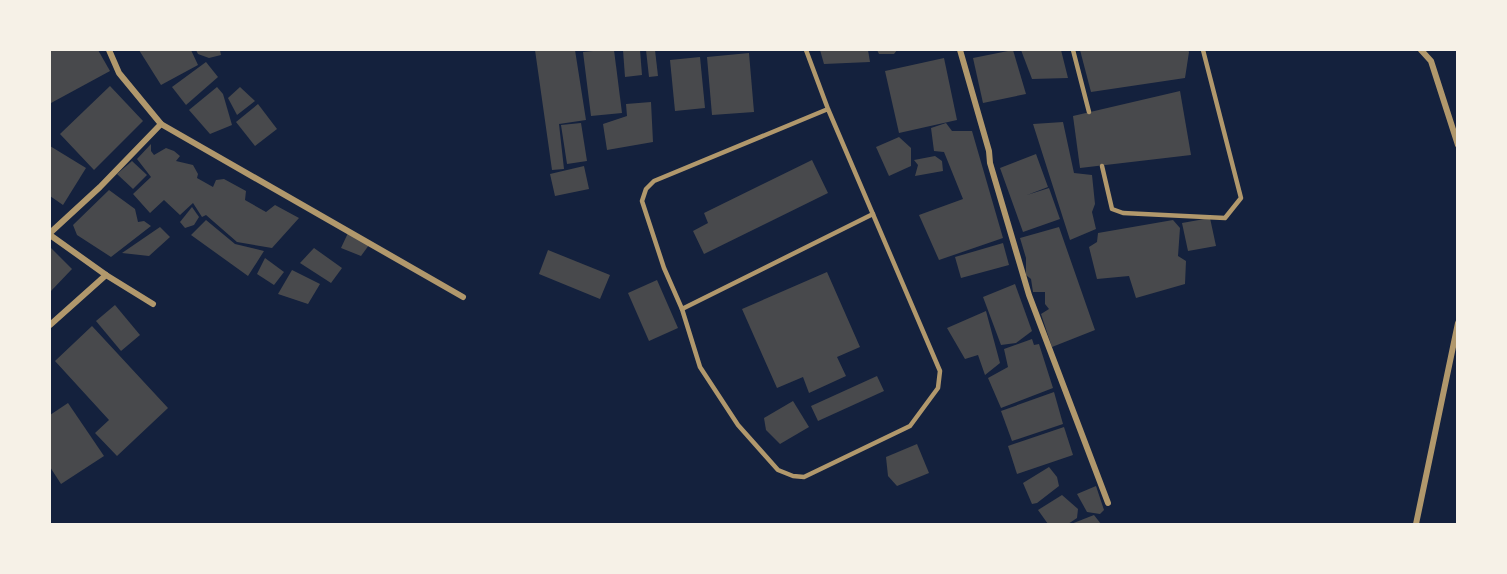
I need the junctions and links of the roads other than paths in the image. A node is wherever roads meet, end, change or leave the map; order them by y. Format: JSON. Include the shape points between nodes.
{"nodes":[{"id":1,"x":109,"y":50,"type":"edge"},
{"id":2,"x":806,"y":50,"type":"edge"},
{"id":3,"x":960,"y":50,"type":"edge"},
{"id":4,"x":1073,"y":50,"type":"edge"},
{"id":5,"x":1203,"y":50,"type":"edge"},
{"id":6,"x":1421,"y":50,"type":"edge"},
{"id":7,"x":828,"y":109,"type":"junction"},
{"id":8,"x":1089,"y":112,"type":"dead end"},
{"id":9,"x":161,"y":124,"type":"junction"},
{"id":10,"x":1458,"y":145,"type":"edge"},
{"id":11,"x":1102,"y":166,"type":"dead end"},
{"id":12,"x":873,"y":214,"type":"junction"},
{"id":13,"x":50,"y":234,"type":"edge"},
{"id":14,"x":106,"y":275,"type":"junction"},
{"id":15,"x":463,"y":297,"type":"dead end"},
{"id":16,"x":153,"y":304,"type":"dead end"},
{"id":17,"x":682,"y":309,"type":"junction"},
{"id":18,"x":1458,"y":323,"type":"edge"},
{"id":19,"x":50,"y":325,"type":"edge"},
{"id":20,"x":1108,"y":503,"type":"dead end"},
{"id":21,"x":1416,"y":525,"type":"edge"}],
"edges":[{"from":1,"to":9,"type":"street","via":[[119,73]]},
{"from":2,"to":7,"type":"lane"},
{"from":3,"to":20,"type":"street","via":[[1029,295]]},
{"from":4,"to":8,"type":"lane"},
{"from":5,"to":11,"type":"lane","via":[[1241,198],[1224,218],[1123,213],[1112,209]]},
{"from":6,"to":10,"type":"street","via":[[1431,61]]},
{"from":7,"to":12,"type":"lane"},
{"from":7,"to":17,"type":"lane","via":[[654,181],[646,189],[642,201]]},
{"from":9,"to":13,"type":"street"},
{"from":9,"to":15,"type":"street"},
{"from":12,"to":17,"type":"lane"},
{"from":12,"to":17,"type":"lane","via":[[940,371],[938,388],[910,426],[804,477],[778,470],[738,425],[700,367]]},
{"from":13,"to":14,"type":"street"},
{"from":14,"to":16,"type":"street"},
{"from":14,"to":19,"type":"street"},
{"from":18,"to":21,"type":"street"}]}
